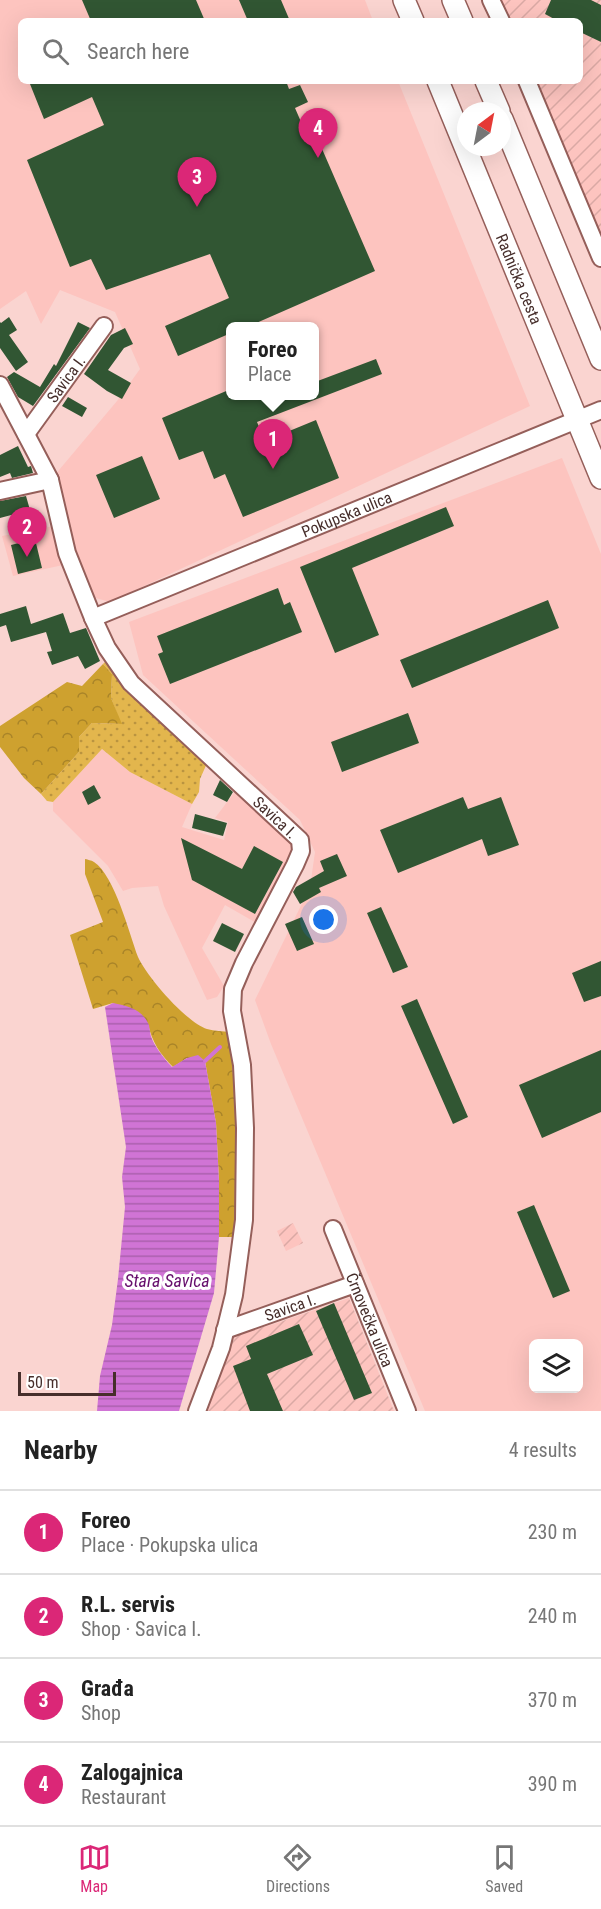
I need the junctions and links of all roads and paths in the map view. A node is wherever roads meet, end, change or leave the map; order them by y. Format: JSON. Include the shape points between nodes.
{"nodes":[{"id":1,"x":404,"y":0,"type":"edge"},
{"id":2,"x":453,"y":0,"type":"edge"},
{"id":3,"x":491,"y":0,"type":"edge"},
{"id":4,"x":412,"y":18,"type":"edge"},
{"id":5,"x":461,"y":18,"type":"edge"},
{"id":6,"x":500,"y":18,"type":"edge"},
{"id":7,"x":439,"y":84,"type":"edge"},
{"id":8,"x":487,"y":84,"type":"edge"},
{"id":9,"x":528,"y":84,"type":"edge"},
{"id":10,"x":495,"y":102,"type":"edge"},
{"id":11,"x":511,"y":140,"type":"edge"},
{"id":12,"x":601,"y":258,"type":"edge"},
{"id":13,"x":104,"y":326,"type":"dead end"},
{"id":14,"x":601,"y":359,"type":"edge"},
{"id":15,"x":0,"y":385,"type":"edge"},
{"id":16,"x":601,"y":410,"type":"edge"},
{"id":17,"x":577,"y":420,"type":"junction"},
{"id":18,"x":26,"y":434,"type":"junction"},
{"id":19,"x":601,"y":478,"type":"edge"},
{"id":20,"x":50,"y":480,"type":"junction"},
{"id":21,"x":0,"y":491,"type":"edge"},
{"id":22,"x":93,"y":618,"type":"junction"},
{"id":23,"x":333,"y":1229,"type":"dead end"},
{"id":24,"x":355,"y":1284,"type":"junction"},
{"id":25,"x":225,"y":1330,"type":"junction"},
{"id":26,"x":197,"y":1411,"type":"edge"},
{"id":27,"x":407,"y":1411,"type":"edge"}],
"edges":[{"from":1,"to":4,"type":"main road"},
{"from":2,"to":5,"type":"main road"},
{"from":3,"to":6,"type":"street"},
{"from":7,"to":17,"type":"main road","name":"Radnička cesta"},
{"from":8,"to":10,"type":"main road"},
{"from":9,"to":12,"type":"street"},
{"from":11,"to":14,"type":"main road"},
{"from":13,"to":18,"type":"street","name":"Savica I."},
{"from":15,"to":18,"type":"street","name":"Savica I."},
{"from":16,"to":17,"type":"street","name":"Pokupska ulica"},
{"from":17,"to":19,"type":"main road","name":"Radnička cesta"},
{"from":17,"to":22,"type":"street","name":"Pokupska ulica"},
{"from":18,"to":20,"type":"street","name":"Savica I."},
{"from":20,"to":21,"type":"street"},
{"from":20,"to":22,"type":"street","name":"Savica I.","via":[[67,553]]},
{"from":22,"to":25,"type":"street","name":"Savica I.","via":[[107,648],[131,683],[300,840],[301,851],[295,865],[233,989],[232,1011],[242,1065],[245,1117],[244,1220]]},
{"from":23,"to":24,"type":"street","name":"Črnovečka ulica"},
{"from":24,"to":25,"type":"street","name":"Savica I."},
{"from":24,"to":27,"type":"street","name":"Črnovečka ulica"},
{"from":25,"to":26,"type":"street","name":"Savica I."}]}
